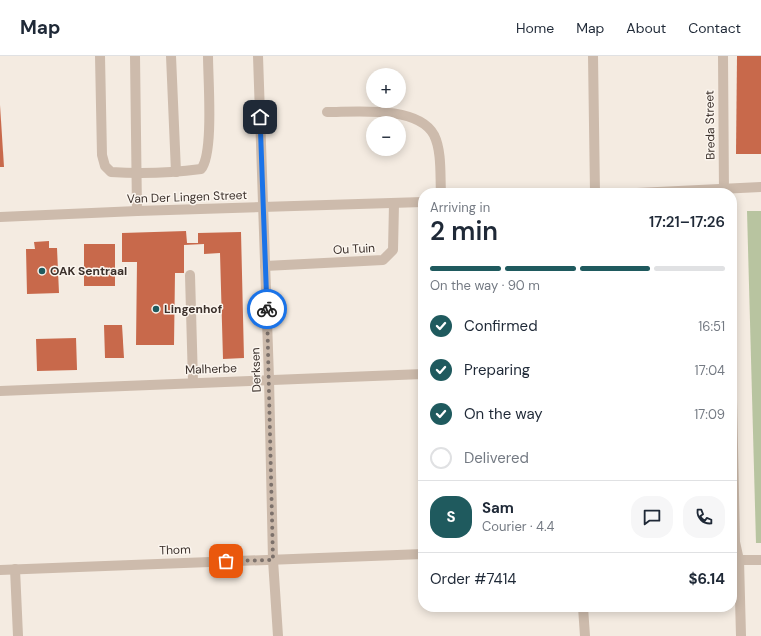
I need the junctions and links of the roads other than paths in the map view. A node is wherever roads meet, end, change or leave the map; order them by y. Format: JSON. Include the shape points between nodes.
{"nodes":[{"id":1,"x":100,"y":56,"type":"edge"},
{"id":2,"x":135,"y":56,"type":"edge"},
{"id":3,"x":171,"y":56,"type":"edge"},
{"id":4,"x":208,"y":56,"type":"edge"},
{"id":5,"x":258,"y":56,"type":"edge"},
{"id":6,"x":593,"y":56,"type":"edge"},
{"id":7,"x":723,"y":56,"type":"edge"},
{"id":8,"x":327,"y":112,"type":"dead end"},
{"id":9,"x":176,"y":172,"type":"junction"},
{"id":10,"x":137,"y":174,"type":"junction"},
{"id":11,"x":761,"y":187,"type":"edge"},
{"id":12,"x":441,"y":188,"type":"edge"},
{"id":13,"x":595,"y":188,"type":"edge"},
{"id":14,"x":724,"y":188,"type":"edge"},
{"id":15,"x":737,"y":190,"type":"edge"},
{"id":16,"x":418,"y":202,"type":"edge"},
{"id":17,"x":394,"y":204,"type":"junction"},
{"id":18,"x":264,"y":207,"type":"junction"},
{"id":19,"x":137,"y":211,"type":"junction"},
{"id":20,"x":0,"y":217,"type":"edge"},
{"id":21,"x":265,"y":266,"type":"junction"},
{"id":22,"x":190,"y":275,"type":"dead end"},
{"id":23,"x":418,"y":374,"type":"edge"},
{"id":24,"x":269,"y":379,"type":"junction"},
{"id":25,"x":193,"y":382,"type":"junction"},
{"id":26,"x":0,"y":391,"type":"edge"},
{"id":27,"x":737,"y":553,"type":"edge"},
{"id":28,"x":418,"y":554,"type":"edge"},
{"id":29,"x":273,"y":560,"type":"junction"},
{"id":30,"x":739,"y":560,"type":"junction"},
{"id":31,"x":761,"y":560,"type":"edge"},
{"id":32,"x":15,"y":569,"type":"junction"},
{"id":33,"x":0,"y":570,"type":"edge"},
{"id":34,"x":583,"y":612,"type":"edge"},
{"id":35,"x":18,"y":636,"type":"edge"},
{"id":36,"x":278,"y":636,"type":"edge"},
{"id":37,"x":585,"y":636,"type":"edge"},
{"id":38,"x":741,"y":636,"type":"edge"}],
"edges":[{"from":1,"to":10,"type":"street","via":[[102,155],[105,166],[111,172]]},
{"from":2,"to":10,"type":"street"},
{"from":3,"to":9,"type":"street"},
{"from":4,"to":9,"type":"street","via":[[209,147],[206,163],[201,169]]},
{"from":5,"to":18,"type":"street","name":"Derksen"},
{"from":6,"to":13,"type":"street"},
{"from":7,"to":14,"type":"street","name":"Breda Street"},
{"from":8,"to":12,"type":"street","via":[[384,111],[408,116],[422,124],[434,134],[438,148]]},
{"from":9,"to":10,"type":"street"},
{"from":10,"to":19,"type":"street"},
{"from":11,"to":15,"type":"street"},
{"from":16,"to":17,"type":"street","name":"Van Der Lingen Street"},
{"from":17,"to":18,"type":"street","name":"Van Der Lingen Street"},
{"from":17,"to":21,"type":"street","name":"Ou Tuin","via":[[393,250],[383,260]]},
{"from":18,"to":19,"type":"street","name":"Van Der Lingen Street"},
{"from":18,"to":21,"type":"street","name":"Derksen"},
{"from":19,"to":20,"type":"street","name":"Van Der Lingen Street"},
{"from":21,"to":24,"type":"street","name":"Derksen"},
{"from":22,"to":25,"type":"street"},
{"from":23,"to":24,"type":"street","name":"Malherbe"},
{"from":24,"to":25,"type":"street","name":"Malherbe"},
{"from":24,"to":29,"type":"street","name":"Derksen"},
{"from":25,"to":26,"type":"street","name":"Malherbe"},
{"from":27,"to":30,"type":"street"},
{"from":28,"to":29,"type":"street","name":"Thom"},
{"from":29,"to":32,"type":"street","name":"Thom"},
{"from":29,"to":36,"type":"street","name":"Derksen"},
{"from":30,"to":31,"type":"street"},
{"from":30,"to":38,"type":"street"},
{"from":32,"to":33,"type":"street","name":"Thom"},
{"from":32,"to":35,"type":"street"},
{"from":34,"to":37,"type":"street"}]}
